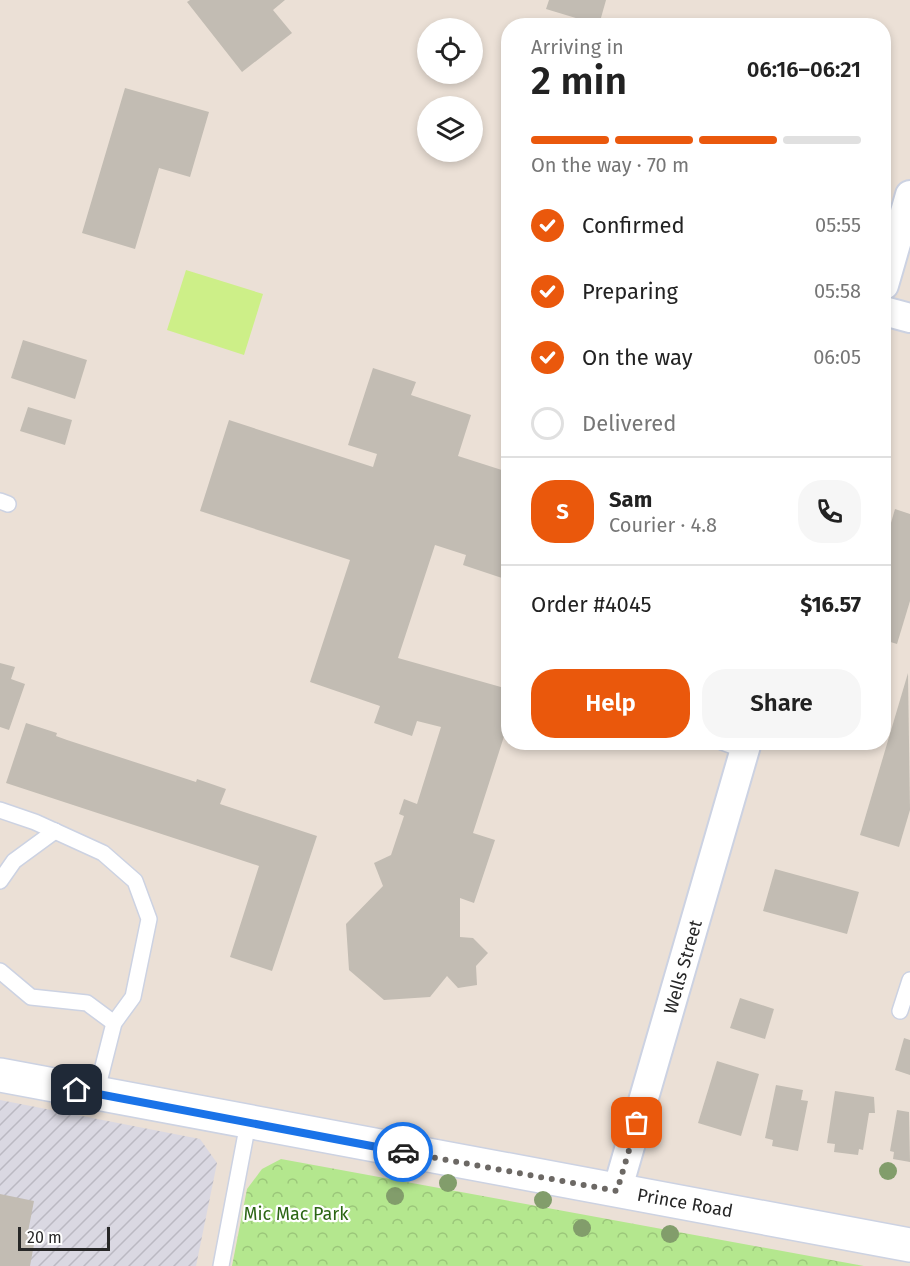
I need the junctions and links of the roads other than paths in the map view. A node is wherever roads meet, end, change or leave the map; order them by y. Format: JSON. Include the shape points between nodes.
{"nodes":[{"id":1,"x":910,"y":195,"type":"edge"},
{"id":2,"x":891,"y":261,"type":"edge"},
{"id":3,"x":891,"y":313,"type":"edge"},
{"id":4,"x":910,"y":318,"type":"edge"},
{"id":5,"x":737,"y":750,"type":"edge"},
{"id":6,"x":0,"y":810,"type":"edge"},
{"id":7,"x":55,"y":831,"type":"junction"},
{"id":8,"x":0,"y":881,"type":"edge"},
{"id":9,"x":0,"y":971,"type":"edge"},
{"id":10,"x":910,"y":980,"type":"edge"},
{"id":11,"x":900,"y":1011,"type":"dead end"},
{"id":12,"x":114,"y":1023,"type":"junction"},
{"id":13,"x":0,"y":1075,"type":"edge"},
{"id":14,"x":96,"y":1094,"type":"junction"},
{"id":15,"x":248,"y":1123,"type":"junction"},
{"id":16,"x":617,"y":1191,"type":"junction"},
{"id":17,"x":910,"y":1245,"type":"edge"},
{"id":18,"x":221,"y":1266,"type":"edge"}],
"edges":[{"from":1,"to":2,"type":"street"},
{"from":3,"to":4,"type":"street"},
{"from":5,"to":16,"type":"street","name":"Wells Street"},
{"from":6,"to":7,"type":"lane"},
{"from":7,"to":8,"type":"lane","via":[[14,861]]},
{"from":7,"to":12,"type":"lane","via":[[103,854],[135,881],[149,919],[133,997]]},
{"from":9,"to":12,"type":"lane","via":[[31,997],[87,1004]]},
{"from":10,"to":11,"type":"lane"},
{"from":12,"to":14,"type":"lane"},
{"from":13,"to":14,"type":"street","name":"Prince Road"},
{"from":14,"to":15,"type":"street","name":"Prince Road"},
{"from":15,"to":16,"type":"street","name":"Prince Road"},
{"from":15,"to":18,"type":"lane"},
{"from":16,"to":17,"type":"street","name":"Prince Road"}]}
